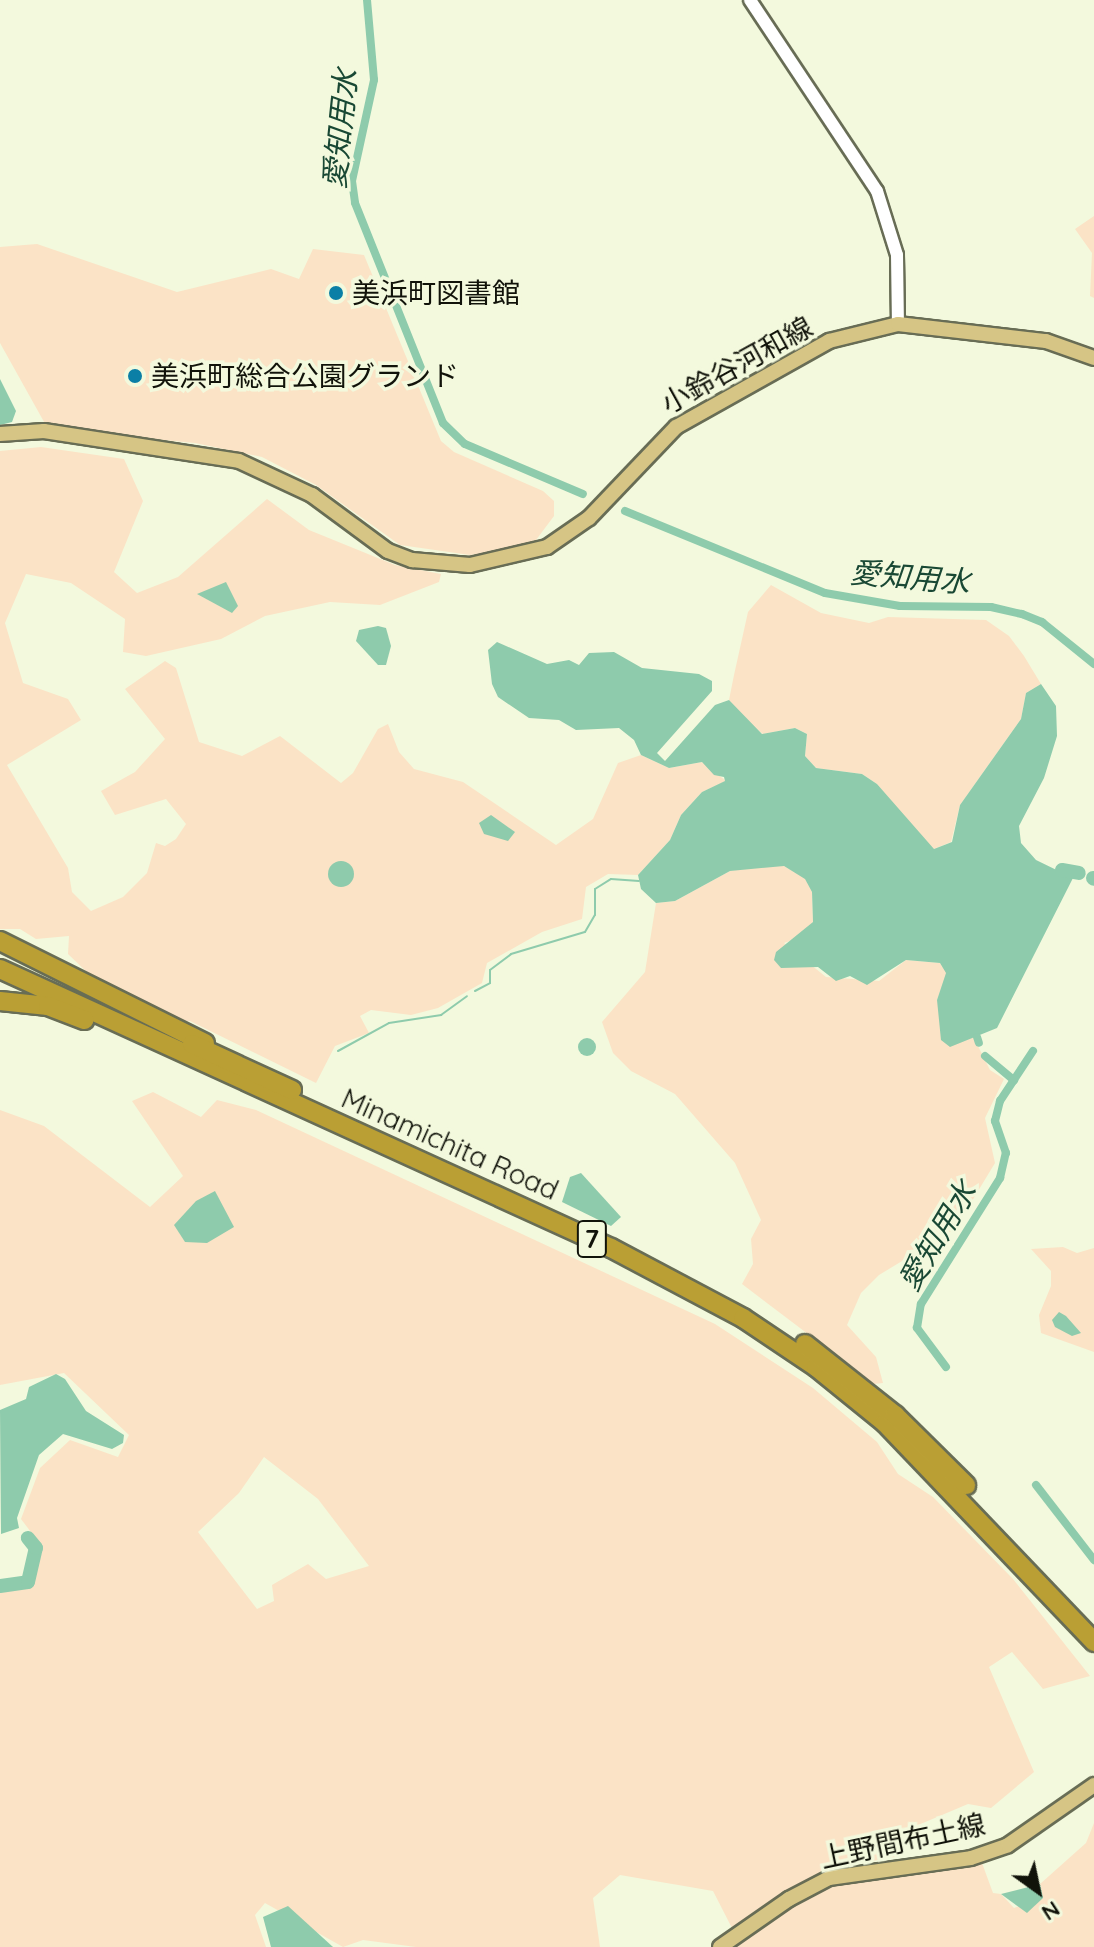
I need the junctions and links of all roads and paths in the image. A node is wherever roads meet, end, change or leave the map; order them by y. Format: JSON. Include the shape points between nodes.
{"nodes":[{"id":1,"x":750,"y":0,"type":"edge"},
{"id":2,"x":898,"y":324,"type":"junction"},
{"id":3,"x":1094,"y":358,"type":"edge"},
{"id":4,"x":0,"y":434,"type":"edge"},
{"id":5,"x":0,"y":941,"type":"edge"},
{"id":6,"x":0,"y":956,"type":"edge"},
{"id":7,"x":0,"y":969,"type":"edge"},
{"id":8,"x":0,"y":1001,"type":"edge"},
{"id":9,"x":220,"y":1071,"type":"junction"},
{"id":10,"x":281,"y":1084,"type":"junction"},
{"id":11,"x":1094,"y":1625,"type":"edge"},
{"id":12,"x":1094,"y":1642,"type":"edge"},
{"id":13,"x":1094,"y":1785,"type":"edge"},
{"id":14,"x":720,"y":1947,"type":"edge"}],
"edges":[{"from":1,"to":2,"type":"street","via":[[877,191],[897,255]]},
{"from":2,"to":3,"type":"main road","name":"小鈴谷河和線","via":[[1046,341]]},
{"from":2,"to":4,"type":"main road","name":"小鈴谷河和線","via":[[829,341],[705,408],[664,435],[577,528],[547,547],[490,564],[446,566],[388,551],[312,495],[239,461],[44,431]]},
{"from":5,"to":10,"type":"highway"},
{"from":6,"to":10,"type":"highway","name":"Minamichita Road","number":"7"},
{"from":7,"to":9,"type":"highway","name":"Minamichita Road","number":"7"},
{"from":8,"to":9,"type":"highway","via":[[48,1006]]},
{"from":9,"to":12,"type":"highway","name":"Minamichita Road","number":"7","via":[[611,1248],[780,1341],[911,1447]]},
{"from":10,"to":11,"type":"highway","name":"Minamichita Road","number":"7","via":[[626,1244],[787,1332],[920,1438]]},
{"from":13,"to":14,"type":"main road","name":"上野間布土線","via":[[1008,1845],[971,1858],[829,1878]]}]}
